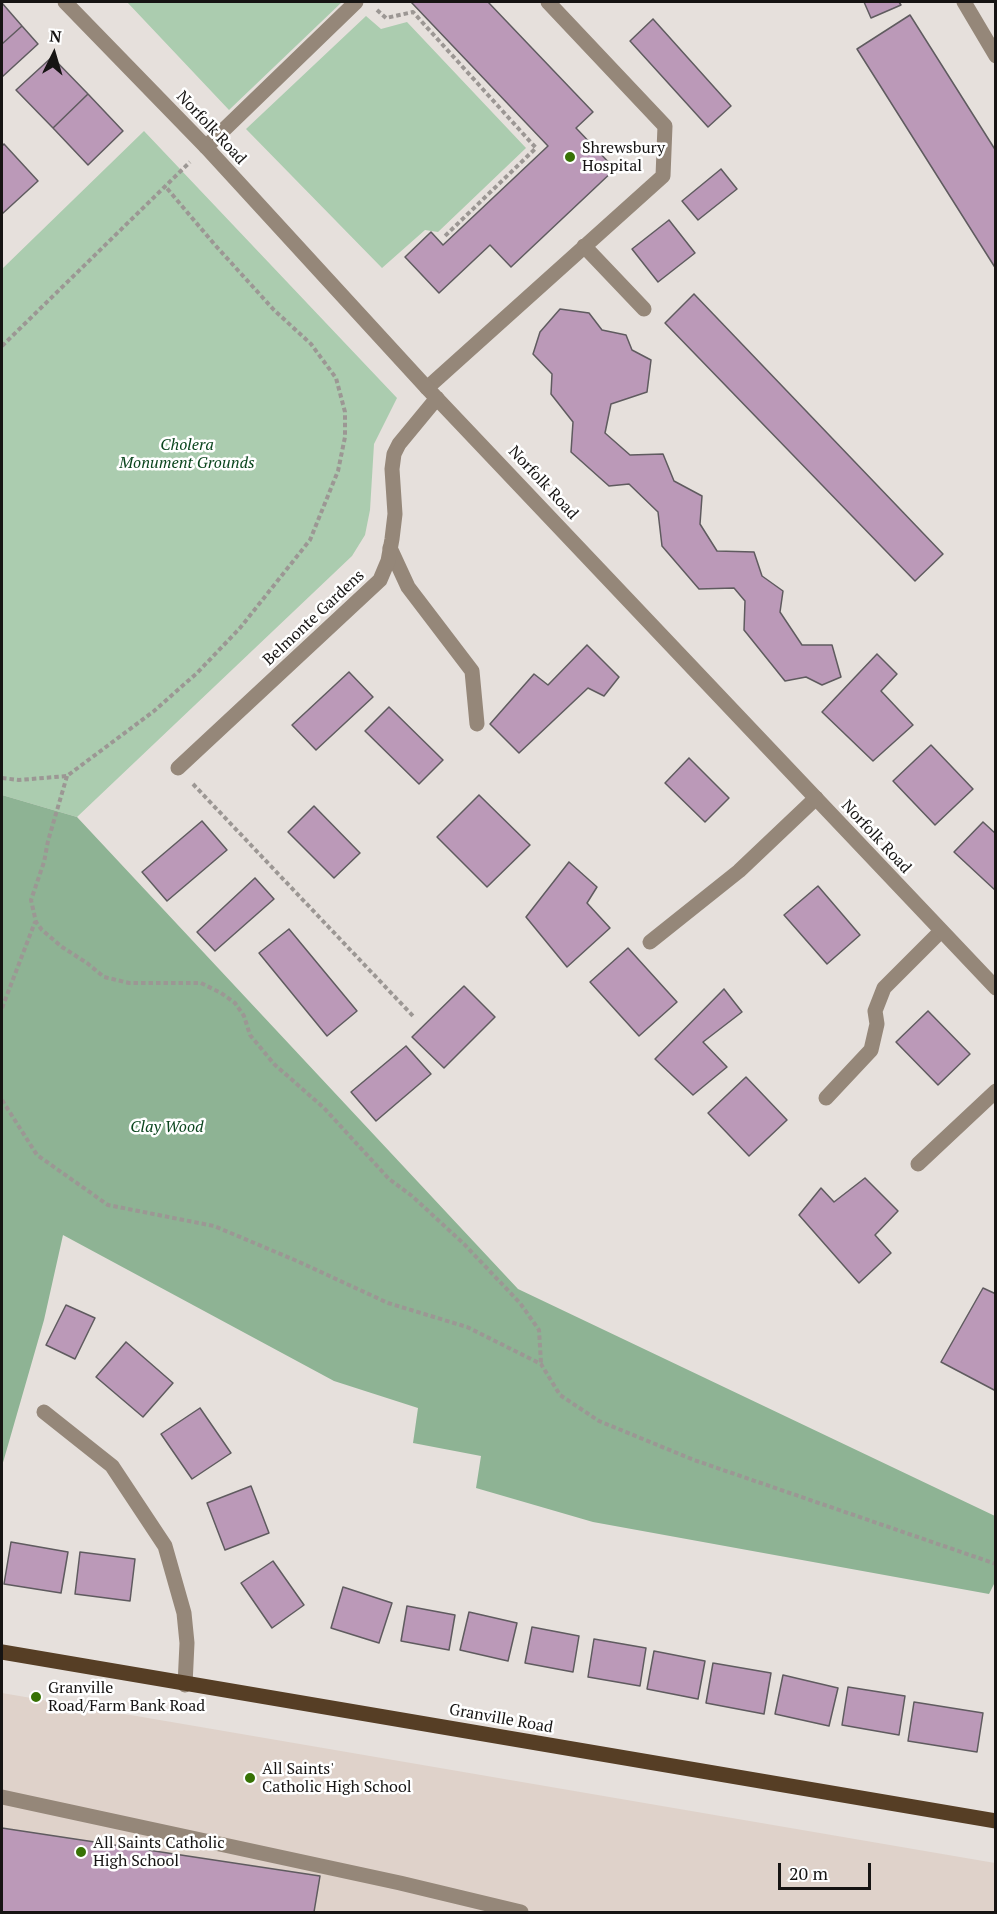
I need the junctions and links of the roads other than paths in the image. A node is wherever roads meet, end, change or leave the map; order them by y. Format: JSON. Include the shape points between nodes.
{"nodes":[{"id":1,"x":65,"y":2,"type":"edge"},
{"id":2,"x":356,"y":2,"type":"edge"},
{"id":3,"x":548,"y":2,"type":"edge"},
{"id":4,"x":964,"y":2,"type":"edge"},
{"id":5,"x":996,"y":56,"type":"edge"},
{"id":6,"x":206,"y":147,"type":"junction"},
{"id":7,"x":584,"y":246,"type":"junction"},
{"id":8,"x":644,"y":309,"type":"dead end"},
{"id":9,"x":432,"y":393,"type":"junction"},
{"id":10,"x":390,"y":548,"type":"junction"},
{"id":11,"x":477,"y":724,"type":"dead end"},
{"id":12,"x":178,"y":768,"type":"road end"},
{"id":13,"x":816,"y":798,"type":"junction"},
{"id":14,"x":941,"y":931,"type":"junction"},
{"id":15,"x":650,"y":942,"type":"dead end"},
{"id":16,"x":996,"y":988,"type":"edge"},
{"id":17,"x":996,"y":1091,"type":"edge"},
{"id":18,"x":826,"y":1098,"type":"dead end"},
{"id":19,"x":918,"y":1164,"type":"dead end"},
{"id":20,"x":44,"y":1412,"type":"dead end"},
{"id":21,"x":2,"y":1652,"type":"edge"},
{"id":22,"x":185,"y":1685,"type":"junction"},
{"id":23,"x":2,"y":1797,"type":"edge"},
{"id":24,"x":996,"y":1821,"type":"edge"},
{"id":25,"x":521,"y":1912,"type":"edge"}],
"edges":[{"from":1,"to":6,"type":"street","name":"Norfolk Road"},
{"from":2,"to":6,"type":"street"},
{"from":3,"to":7,"type":"street","name":"Belmonte Gardens","via":[[665,126],[663,176]]},
{"from":4,"to":5,"type":"street"},
{"from":6,"to":9,"type":"street","name":"Norfolk Road"},
{"from":7,"to":8,"type":"street"},
{"from":7,"to":9,"type":"street","name":"Belmonte Gardens"},
{"from":9,"to":10,"type":"street","name":"Belmonte Gardens","via":[[394,454],[395,514]]},
{"from":9,"to":13,"type":"street","name":"Norfolk Road"},
{"from":10,"to":11,"type":"street","via":[[408,587],[472,671]]},
{"from":10,"to":12,"type":"street","name":"Belmonte Gardens","via":[[380,580],[368,594]]},
{"from":13,"to":14,"type":"street","name":"Norfolk Road"},
{"from":13,"to":15,"type":"street","via":[[739,871]]},
{"from":14,"to":16,"type":"street","name":"Norfolk Road"},
{"from":14,"to":18,"type":"street","via":[[884,988],[875,1011],[872,1050]]},
{"from":17,"to":19,"type":"street"},
{"from":20,"to":22,"type":"street","via":[[112,1466],[165,1546],[184,1613]]},
{"from":21,"to":22,"type":"main road","name":"Granville Road"},
{"from":22,"to":24,"type":"main road","name":"Granville Road"},
{"from":23,"to":25,"type":"street"}]}
